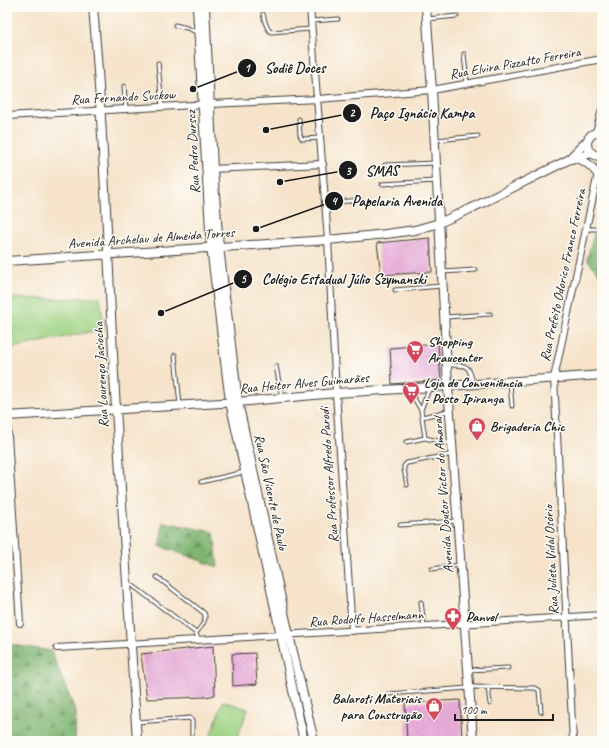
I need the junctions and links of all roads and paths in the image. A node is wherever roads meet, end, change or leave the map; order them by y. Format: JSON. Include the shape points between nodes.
{"nodes":[{"id":1,"x":93,"y":7,"type":"edge"},
{"id":2,"x":197,"y":7,"type":"edge"},
{"id":3,"x":205,"y":7,"type":"edge"},
{"id":4,"x":310,"y":7,"type":"edge"},
{"id":5,"x":426,"y":7,"type":"edge"},
{"id":6,"x":263,"y":14,"type":"dead end"},
{"id":7,"x":457,"y":16,"type":"dead end"},
{"id":8,"x":338,"y":19,"type":"dead end"},
{"id":9,"x":427,"y":19,"type":"junction"},
{"id":10,"x":312,"y":21,"type":"junction"},
{"id":11,"x":176,"y":25,"type":"dead end"},
{"id":12,"x":312,"y":29,"type":"junction"},
{"id":13,"x":198,"y":33,"type":"junction"},
{"id":14,"x":464,"y":54,"type":"dead end"},
{"id":15,"x":602,"y":59,"type":"edge"},
{"id":16,"x":158,"y":63,"type":"dead end"},
{"id":17,"x":467,"y":84,"type":"junction"},
{"id":18,"x":124,"y":86,"type":"dead end"},
{"id":19,"x":432,"y":90,"type":"junction"},
{"id":20,"x":318,"y":99,"type":"junction"},
{"id":21,"x":207,"y":104,"type":"junction"},
{"id":22,"x":162,"y":107,"type":"junction"},
{"id":23,"x":126,"y":109,"type":"junction"},
{"id":24,"x":602,"y":110,"type":"edge"},
{"id":25,"x":100,"y":111,"type":"junction"},
{"id":26,"x":7,"y":116,"type":"edge"},
{"id":27,"x":299,"y":119,"type":"dead end"},
{"id":28,"x":599,"y":132,"type":"edge"},
{"id":29,"x":478,"y":136,"type":"dead end"},
{"id":30,"x":321,"y":138,"type":"junction"},
{"id":31,"x":434,"y":141,"type":"junction"},
{"id":32,"x":587,"y":141,"type":"junction"},
{"id":33,"x":598,"y":157,"type":"edge"},
{"id":34,"x":572,"y":159,"type":"junction"},
{"id":35,"x":436,"y":162,"type":"junction"},
{"id":36,"x":323,"y":164,"type":"junction"},
{"id":37,"x":385,"y":165,"type":"dead end"},
{"id":38,"x":210,"y":169,"type":"junction"},
{"id":39,"x":598,"y":179,"type":"edge"},
{"id":40,"x":437,"y":181,"type":"junction"},
{"id":41,"x":382,"y":184,"type":"dead end"},
{"id":42,"x":361,"y":200,"type":"dead end"},
{"id":43,"x":325,"y":203,"type":"junction"},
{"id":44,"x":439,"y":223,"type":"junction"},
{"id":45,"x":586,"y":229,"type":"junction"},
{"id":46,"x":602,"y":229,"type":"edge"},
{"id":47,"x":328,"y":240,"type":"junction"},
{"id":48,"x":215,"y":247,"type":"junction"},
{"id":49,"x":108,"y":254,"type":"junction"},
{"id":50,"x":7,"y":261,"type":"edge"},
{"id":51,"x":476,"y":270,"type":"dead end"},
{"id":52,"x":442,"y":272,"type":"junction"},
{"id":53,"x":343,"y":280,"type":"dead end"},
{"id":54,"x":330,"y":282,"type":"junction"},
{"id":55,"x":442,"y":286,"type":"junction"},
{"id":56,"x":395,"y":290,"type":"dead end"},
{"id":57,"x":490,"y":314,"type":"dead end"},
{"id":58,"x":444,"y":317,"type":"junction"},
{"id":59,"x":175,"y":355,"type":"dead end"},
{"id":60,"x":447,"y":365,"type":"junction"},
{"id":61,"x":276,"y":366,"type":"dead end"},
{"id":62,"x":602,"y":375,"type":"edge"},
{"id":63,"x":554,"y":378,"type":"junction"},
{"id":64,"x":510,"y":382,"type":"junction"},
{"id":65,"x":474,"y":384,"type":"junction"},
{"id":66,"x":448,"y":386,"type":"junction"},
{"id":67,"x":429,"y":388,"type":"junction"},
{"id":68,"x":408,"y":389,"type":"junction"},
{"id":69,"x":336,"y":393,"type":"junction"},
{"id":70,"x":282,"y":398,"type":"junction"},
{"id":71,"x":234,"y":402,"type":"junction"},
{"id":72,"x":180,"y":405,"type":"junction"},
{"id":73,"x":512,"y":406,"type":"dead end"},
{"id":74,"x":116,"y":409,"type":"junction"},
{"id":75,"x":422,"y":410,"type":"junction"},
{"id":76,"x":450,"y":410,"type":"junction"},
{"id":77,"x":7,"y":416,"type":"edge"},
{"id":78,"x":422,"y":418,"type":"junction"},
{"id":79,"x":7,"y":421,"type":"edge"},
{"id":80,"x":426,"y":438,"type":"junction"},
{"id":81,"x":406,"y":442,"type":"dead end"},
{"id":82,"x":452,"y":444,"type":"junction"},
{"id":83,"x":453,"y":454,"type":"junction"},
{"id":84,"x":246,"y":472,"type":"junction"},
{"id":85,"x":201,"y":482,"type":"dead end"},
{"id":86,"x":407,"y":485,"type":"dead end"},
{"id":87,"x":458,"y":521,"type":"junction"},
{"id":88,"x":400,"y":526,"type":"dead end"},
{"id":89,"x":461,"y":565,"type":"junction"},
{"id":90,"x":432,"y":569,"type":"dead end"},
{"id":91,"x":157,"y":577,"type":"dead end"},
{"id":92,"x":126,"y":581,"type":"junction"},
{"id":93,"x":421,"y":602,"type":"dead end"},
{"id":94,"x":602,"y":615,"type":"edge"},
{"id":95,"x":566,"y":617,"type":"junction"},
{"id":96,"x":20,"y":623,"type":"dead end"},
{"id":97,"x":465,"y":624,"type":"junction"},
{"id":98,"x":424,"y":626,"type":"junction"},
{"id":99,"x":352,"y":631,"type":"junction"},
{"id":100,"x":285,"y":635,"type":"junction"},
{"id":101,"x":197,"y":637,"type":"junction"},
{"id":102,"x":132,"y":643,"type":"junction"},
{"id":103,"x":57,"y":648,"type":"dead end"},
{"id":104,"x":508,"y":668,"type":"dead end"},
{"id":105,"x":467,"y":670,"type":"junction"},
{"id":106,"x":468,"y":687,"type":"junction"},
{"id":107,"x":488,"y":687,"type":"junction"},
{"id":108,"x":388,"y":694,"type":"dead end"},
{"id":109,"x":490,"y":704,"type":"dead end"},
{"id":110,"x":541,"y":712,"type":"dead end"},
{"id":111,"x":136,"y":722,"type":"junction"},
{"id":112,"x":192,"y":738,"type":"dead end"},
{"id":113,"x":137,"y":741,"type":"edge"},
{"id":114,"x":304,"y":741,"type":"edge"},
{"id":115,"x":314,"y":741,"type":"edge"},
{"id":116,"x":473,"y":741,"type":"edge"},
{"id":117,"x":574,"y":741,"type":"edge"}],
"edges":[{"from":1,"to":25,"type":"street","name":"Rua Lourenço Jasiocha"},
{"from":2,"to":13,"type":"street","name":"Rua Pedro Durscz"},
{"from":3,"to":21,"type":"street","name":"Rua Pedro Durscz"},
{"from":4,"to":10,"type":"street","name":"Rua Professor Alfredo Parodi"},
{"from":5,"to":9,"type":"street","name":"Avenida Doutor Victor do Amaral"},
{"from":6,"to":12,"type":"lane","via":[[271,32]]},
{"from":7,"to":9,"type":"lane"},
{"from":8,"to":10,"type":"lane"},
{"from":9,"to":19,"type":"street","name":"Avenida Doutor Victor do Amaral"},
{"from":10,"to":12,"type":"street","name":"Rua Professor Alfredo Parodi"},
{"from":11,"to":13,"type":"lane"},
{"from":12,"to":20,"type":"street","name":"Rua Professor Alfredo Parodi"},
{"from":13,"to":21,"type":"street","name":"Rua Pedro Durscz"},
{"from":14,"to":17,"type":"lane"},
{"from":15,"to":17,"type":"street","name":"Rua Elvira Pizzatto Ferreira"},
{"from":16,"to":22,"type":"lane"},
{"from":17,"to":19,"type":"street","name":"Rua Elvira Pizzatto Ferreira"},
{"from":18,"to":23,"type":"lane"},
{"from":19,"to":20,"type":"street","name":"Rua Fernando Suckow"},
{"from":19,"to":31,"type":"street","name":"Avenida Doutor Victor do Amaral"},
{"from":20,"to":21,"type":"street","name":"Rua Fernando Suckow"},
{"from":20,"to":30,"type":"street","name":"Rua Professor Alfredo Parodi"},
{"from":21,"to":22,"type":"street","name":"Rua Fernando Suckow"},
{"from":21,"to":38,"type":"street","name":"Rua Pedro Durscz"},
{"from":22,"to":23,"type":"street","name":"Rua Fernando Suckow"},
{"from":23,"to":25,"type":"street","name":"Rua Fernando Suckow"},
{"from":24,"to":28,"type":"street"},
{"from":25,"to":26,"type":"street","name":"Rua Fernando Suckow"},
{"from":25,"to":49,"type":"street","name":"Rua Lourenço Jasiocha"},
{"from":27,"to":30,"type":"lane","via":[[302,139]]},
{"from":28,"to":32,"type":"street","name":"Avenida Archelau de Almeida Torres","via":[[592,134]]},
{"from":29,"to":31,"type":"lane"},
{"from":30,"to":36,"type":"street","name":"Rua Professor Alfredo Parodi"},
{"from":31,"to":35,"type":"street","name":"Avenida Doutor Victor do Amaral"},
{"from":32,"to":33,"type":"street","via":[[589,150]]},
{"from":32,"to":34,"type":"street","name":"Avenida Archelau de Almeida Torres"},
{"from":33,"to":34,"type":"street","name":"Avenida Archelau de Almeida Torres"},
{"from":33,"to":39,"type":"street","name":"Rua Prefeito Odorico Franco Ferreira"},
{"from":34,"to":39,"type":"street","via":[[584,160]]},
{"from":34,"to":44,"type":"street","name":"Avenida Archelau de Almeida Torres"},
{"from":35,"to":37,"type":"lane"},
{"from":35,"to":40,"type":"street","name":"Avenida Doutor Victor do Amaral"},
{"from":36,"to":38,"type":"street"},
{"from":36,"to":43,"type":"street","name":"Rua Professor Alfredo Parodi"},
{"from":38,"to":48,"type":"street","name":"Rua Pedro Durscz"},
{"from":39,"to":45,"type":"street","name":"Rua Prefeito Odorico Franco Ferreira"},
{"from":40,"to":41,"type":"lane"},
{"from":40,"to":44,"type":"street","name":"Avenida Doutor Victor do Amaral"},
{"from":42,"to":43,"type":"lane"},
{"from":43,"to":47,"type":"street","name":"Rua Professor Alfredo Parodi"},
{"from":44,"to":47,"type":"street","name":"Avenida Archelau de Almeida Torres","via":[[415,230]]},
{"from":44,"to":52,"type":"street","name":"Avenida Doutor Victor do Amaral"},
{"from":45,"to":46,"type":"lane"},
{"from":45,"to":63,"type":"street","name":"Rua Prefeito Odorico Franco Ferreira"},
{"from":47,"to":48,"type":"street","name":"Avenida Archelau de Almeida Torres"},
{"from":47,"to":54,"type":"street","name":"Rua Professor Alfredo Parodi"},
{"from":48,"to":49,"type":"street","name":"Avenida Archelau de Almeida Torres"},
{"from":48,"to":71,"type":"street","name":"Rua São Vicente de Paulo"},
{"from":49,"to":50,"type":"street","name":"Avenida Archelau de Almeida Torres"},
{"from":49,"to":74,"type":"street","name":"Rua Lourenço Jasiocha"},
{"from":51,"to":52,"type":"lane"},
{"from":52,"to":55,"type":"street","name":"Avenida Doutor Victor do Amaral"},
{"from":53,"to":54,"type":"lane"},
{"from":54,"to":69,"type":"street","name":"Rua Professor Alfredo Parodi"},
{"from":55,"to":56,"type":"lane"},
{"from":55,"to":58,"type":"street","name":"Avenida Doutor Victor do Amaral"},
{"from":57,"to":58,"type":"lane"},
{"from":58,"to":60,"type":"street","name":"Avenida Doutor Victor do Amaral"},
{"from":59,"to":72,"type":"lane"},
{"from":60,"to":65,"type":"lane","via":[[467,367]]},
{"from":60,"to":66,"type":"street","name":"Avenida Doutor Victor do Amaral"},
{"from":61,"to":70,"type":"lane"},
{"from":62,"to":63,"type":"street","name":"Rua Heitor Alves Guimarães"},
{"from":63,"to":64,"type":"street","name":"Rua Heitor Alves Guimarães"},
{"from":63,"to":95,"type":"street","name":"Rua Julieta Vidal Osório"},
{"from":64,"to":65,"type":"street","name":"Rua Heitor Alves Guimarães"},
{"from":64,"to":73,"type":"lane"},
{"from":65,"to":66,"type":"street","name":"Rua Heitor Alves Guimarães"},
{"from":66,"to":67,"type":"street","name":"Rua Heitor Alves Guimarães"},
{"from":66,"to":76,"type":"street","name":"Avenida Doutor Victor do Amaral"},
{"from":67,"to":68,"type":"street","name":"Rua Heitor Alves Guimarães"},
{"from":67,"to":75,"type":"lane"},
{"from":68,"to":69,"type":"street","name":"Rua Heitor Alves Guimarães"},
{"from":68,"to":75,"type":"lane"},
{"from":69,"to":70,"type":"street","name":"Rua Heitor Alves Guimarães"},
{"from":69,"to":99,"type":"street","name":"Rua Professor Alfredo Parodi"},
{"from":70,"to":71,"type":"street","name":"Rua Heitor Alves Guimarães"},
{"from":71,"to":72,"type":"street","name":"Rua Heitor Alves Guimarães"},
{"from":71,"to":84,"type":"street","name":"Rua São Vicente de Paulo"},
{"from":71,"to":100,"type":"street","name":"Rua São Vicente de Paulo"},
{"from":72,"to":74,"type":"street","name":"Rua Heitor Alves Guimarães"},
{"from":74,"to":77,"type":"street","name":"Rua Heitor Alves Guimarães"},
{"from":74,"to":92,"type":"street","name":"Rua Lourenço Jasiocha"},
{"from":75,"to":78,"type":"lane"},
{"from":76,"to":78,"type":"lane"},
{"from":76,"to":82,"type":"street","name":"Avenida Doutor Victor do Amaral"},
{"from":78,"to":80,"type":"lane"},
{"from":79,"to":96,"type":"street"},
{"from":80,"to":81,"type":"lane"},
{"from":80,"to":82,"type":"lane"},
{"from":82,"to":83,"type":"street","name":"Avenida Doutor Victor do Amaral"},
{"from":83,"to":86,"type":"lane","via":[[407,463],[404,468]]},
{"from":83,"to":87,"type":"street","name":"Avenida Doutor Victor do Amaral"},
{"from":84,"to":85,"type":"lane"},
{"from":84,"to":100,"type":"street","name":"Rua São Vicente de Paulo"},
{"from":87,"to":88,"type":"lane"},
{"from":87,"to":89,"type":"street","name":"Avenida Doutor Victor do Amaral"},
{"from":89,"to":90,"type":"lane"},
{"from":89,"to":97,"type":"street","name":"Avenida Doutor Victor do Amaral"},
{"from":91,"to":101,"type":"lane","via":[[206,616]]},
{"from":92,"to":101,"type":"lane"},
{"from":92,"to":102,"type":"street","name":"Rua Lourenço Jasiocha"},
{"from":93,"to":98,"type":"lane"},
{"from":94,"to":95,"type":"street","name":"Rua Rodolfo Hasselmann"},
{"from":95,"to":97,"type":"street","name":"Rua Rodolfo Hasselmann"},
{"from":95,"to":117,"type":"street","name":"Rua Julieta Vidal Osório"},
{"from":97,"to":98,"type":"street","name":"Rua Rodolfo Hasselmann"},
{"from":97,"to":105,"type":"street","name":"Avenida Doutor Victor do Amaral"},
{"from":98,"to":99,"type":"street","name":"Rua Rodolfo Hasselmann"},
{"from":99,"to":100,"type":"street","name":"Rua Rodolfo Hasselmann"},
{"from":100,"to":101,"type":"street","name":"Rua Rodolfo Hasselmann"},
{"from":100,"to":114,"type":"street","name":"Rua São Vicente de Paulo"},
{"from":100,"to":115,"type":"street","name":"Rua São Vicente de Paulo"},
{"from":101,"to":102,"type":"street","name":"Rua Rodolfo Hasselmann"},
{"from":102,"to":103,"type":"street","name":"Rua Rodolfo Hasselmann"},
{"from":102,"to":111,"type":"street","name":"Rua Lourenço Jasiocha"},
{"from":104,"to":105,"type":"lane"},
{"from":105,"to":106,"type":"street","name":"Avenida Doutor Victor do Amaral"},
{"from":106,"to":107,"type":"lane"},
{"from":106,"to":108,"type":"lane"},
{"from":106,"to":116,"type":"street","name":"Avenida Doutor Victor do Amaral"},
{"from":107,"to":109,"type":"lane"},
{"from":107,"to":110,"type":"lane","via":[[538,689]]},
{"from":111,"to":112,"type":"lane","via":[[190,718]]},
{"from":111,"to":113,"type":"street","name":"Rua Lourenço Jasiocha"}]}
